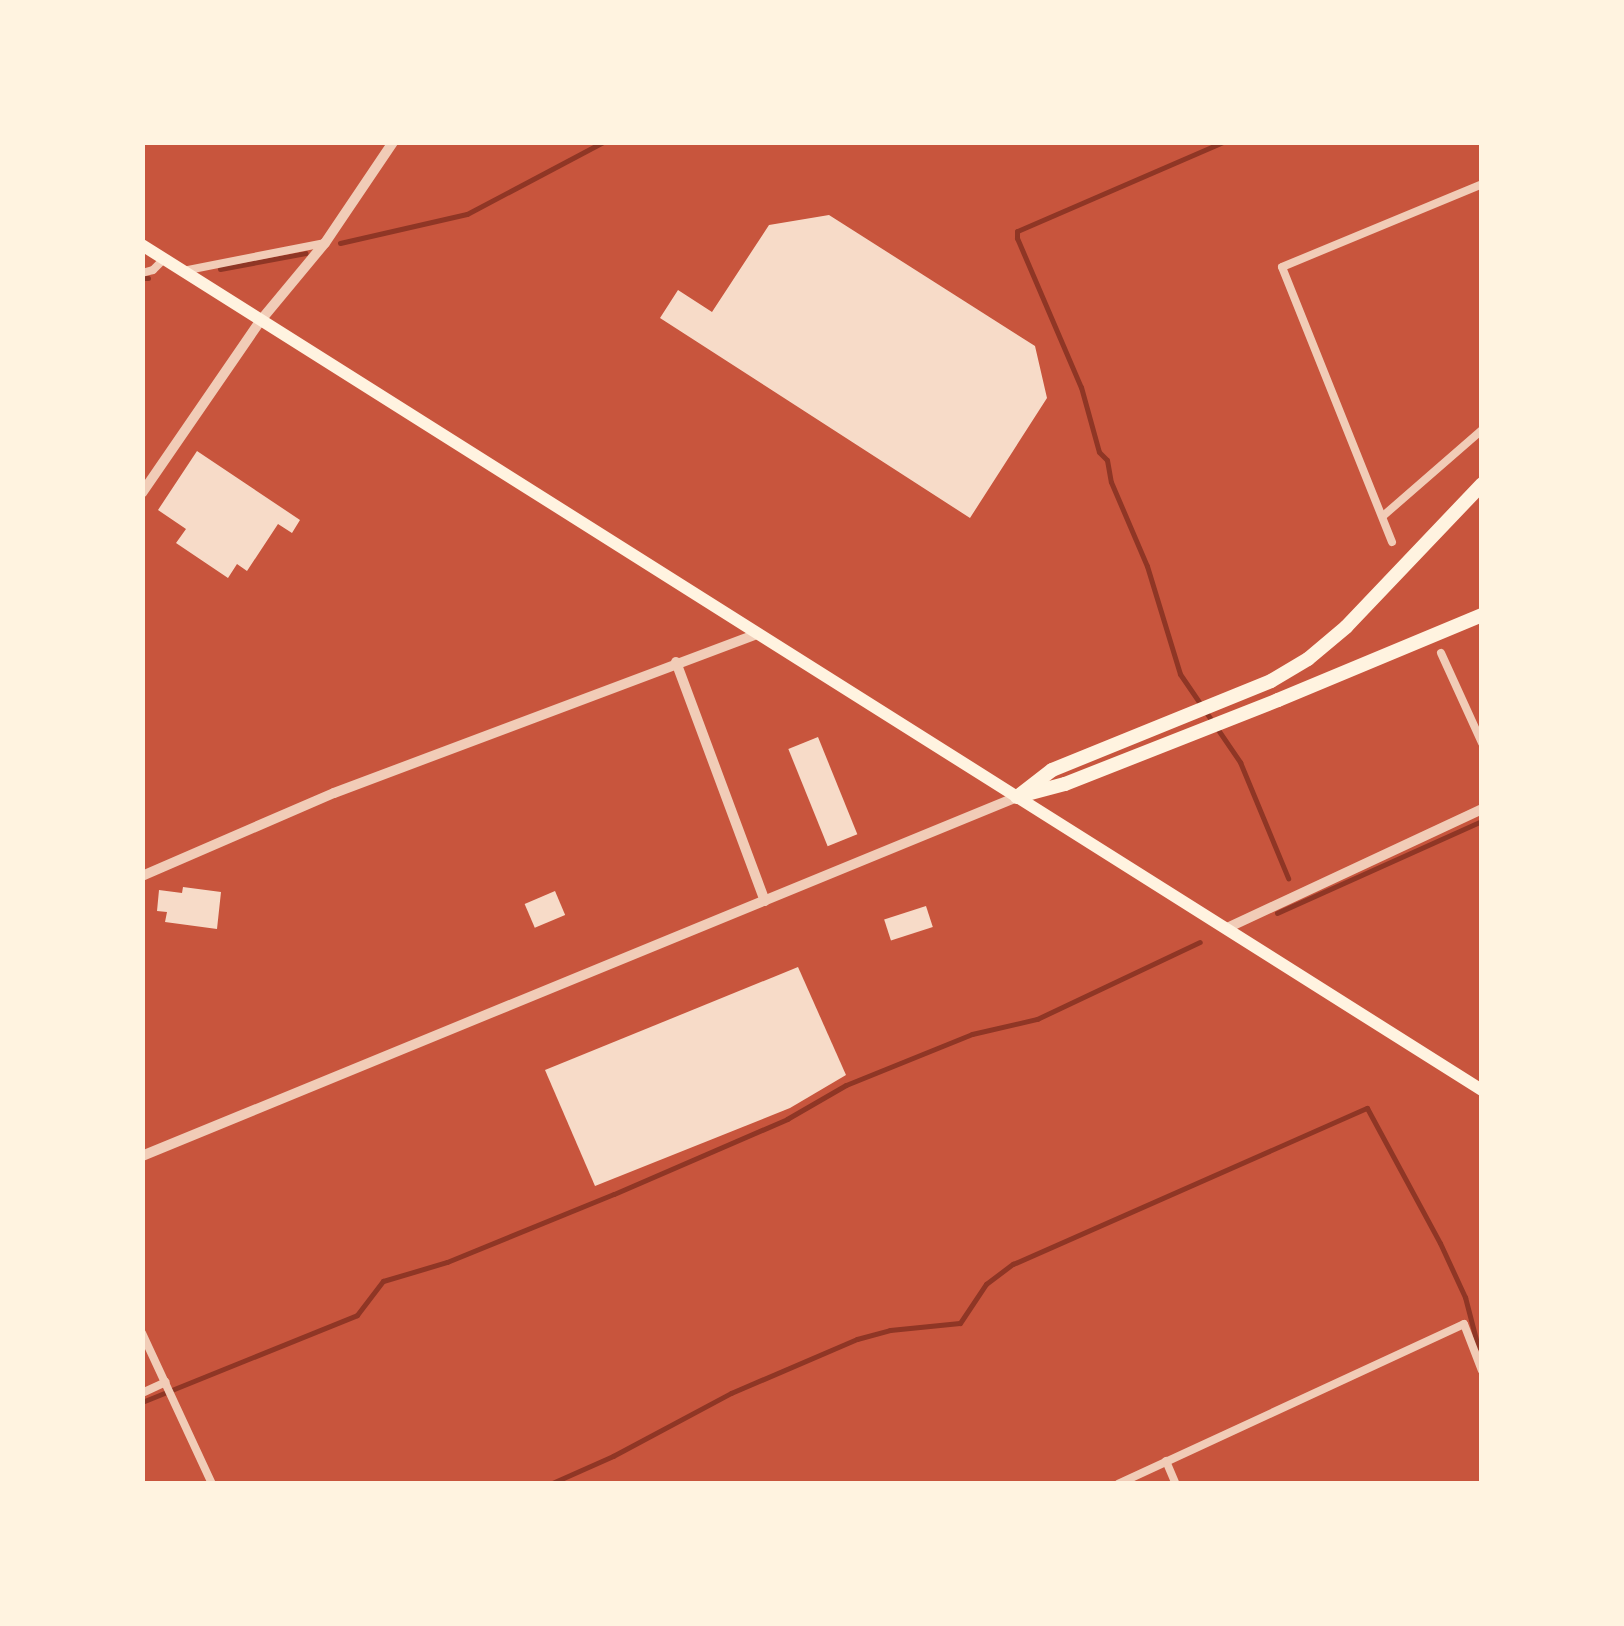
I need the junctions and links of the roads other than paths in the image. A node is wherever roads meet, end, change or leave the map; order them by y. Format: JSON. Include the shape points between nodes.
{"nodes":[{"id":1,"x":393,"y":142,"type":"edge"},
{"id":2,"x":1482,"y":184,"type":"edge"},
{"id":3,"x":326,"y":243,"type":"junction"},
{"id":4,"x":142,"y":245,"type":"edge"},
{"id":5,"x":164,"y":259,"type":"junction"},
{"id":6,"x":183,"y":270,"type":"junction"},
{"id":7,"x":142,"y":273,"type":"edge"},
{"id":8,"x":261,"y":320,"type":"junction"},
{"id":9,"x":1482,"y":430,"type":"edge"},
{"id":10,"x":1478,"y":488,"type":"edge"},
{"id":11,"x":142,"y":493,"type":"edge"},
{"id":12,"x":1383,"y":516,"type":"junction"},
{"id":13,"x":1392,"y":542,"type":"dead end"},
{"id":14,"x":1482,"y":615,"type":"edge"},
{"id":15,"x":756,"y":634,"type":"junction"},
{"id":16,"x":1441,"y":653,"type":"dead end"},
{"id":17,"x":676,"y":662,"type":"junction"},
{"id":18,"x":1482,"y":743,"type":"edge"},
{"id":19,"x":1018,"y":797,"type":"junction"},
{"id":20,"x":1482,"y":808,"type":"edge"},
{"id":21,"x":142,"y":876,"type":"edge"},
{"id":22,"x":765,"y":901,"type":"junction"},
{"id":23,"x":1228,"y":928,"type":"junction"},
{"id":24,"x":1482,"y":1090,"type":"edge"},
{"id":25,"x":142,"y":1156,"type":"edge"},
{"id":26,"x":142,"y":1333,"type":"edge"},
{"id":27,"x":1482,"y":1372,"type":"edge"},
{"id":28,"x":169,"y":1389,"type":"junction"},
{"id":29,"x":142,"y":1393,"type":"edge"},
{"id":30,"x":1166,"y":1462,"type":"junction"},
{"id":31,"x":212,"y":1484,"type":"edge"},
{"id":32,"x":1118,"y":1484,"type":"edge"},
{"id":33,"x":1176,"y":1484,"type":"edge"}],
"edges":[{"from":1,"to":3,"type":"street"},
{"from":2,"to":12,"type":"street","via":[[1282,267]]},
{"from":3,"to":6,"type":"street"},
{"from":3,"to":8,"type":"street"},
{"from":4,"to":5,"type":"main road"},
{"from":5,"to":6,"type":"main road"},
{"from":5,"to":7,"type":"street"},
{"from":6,"to":8,"type":"main road"},
{"from":8,"to":11,"type":"street"},
{"from":8,"to":15,"type":"main road"},
{"from":9,"to":12,"type":"street"},
{"from":10,"to":19,"type":"highway","via":[[1308,659],[1271,681],[1052,770]]},
{"from":12,"to":13,"type":"street"},
{"from":14,"to":19,"type":"highway","via":[[1083,777]]},
{"from":15,"to":17,"type":"street"},
{"from":15,"to":19,"type":"main road"},
{"from":16,"to":18,"type":"street"},
{"from":17,"to":21,"type":"street","via":[[334,792]]},
{"from":17,"to":22,"type":"street"},
{"from":19,"to":22,"type":"street"},
{"from":19,"to":23,"type":"main road"},
{"from":20,"to":23,"type":"street"},
{"from":22,"to":25,"type":"street"},
{"from":23,"to":24,"type":"main road"},
{"from":26,"to":28,"type":"street"},
{"from":27,"to":30,"type":"street","via":[[1464,1324]]},
{"from":28,"to":29,"type":"street"},
{"from":28,"to":31,"type":"street"},
{"from":30,"to":32,"type":"street"},
{"from":30,"to":33,"type":"street"}]}
